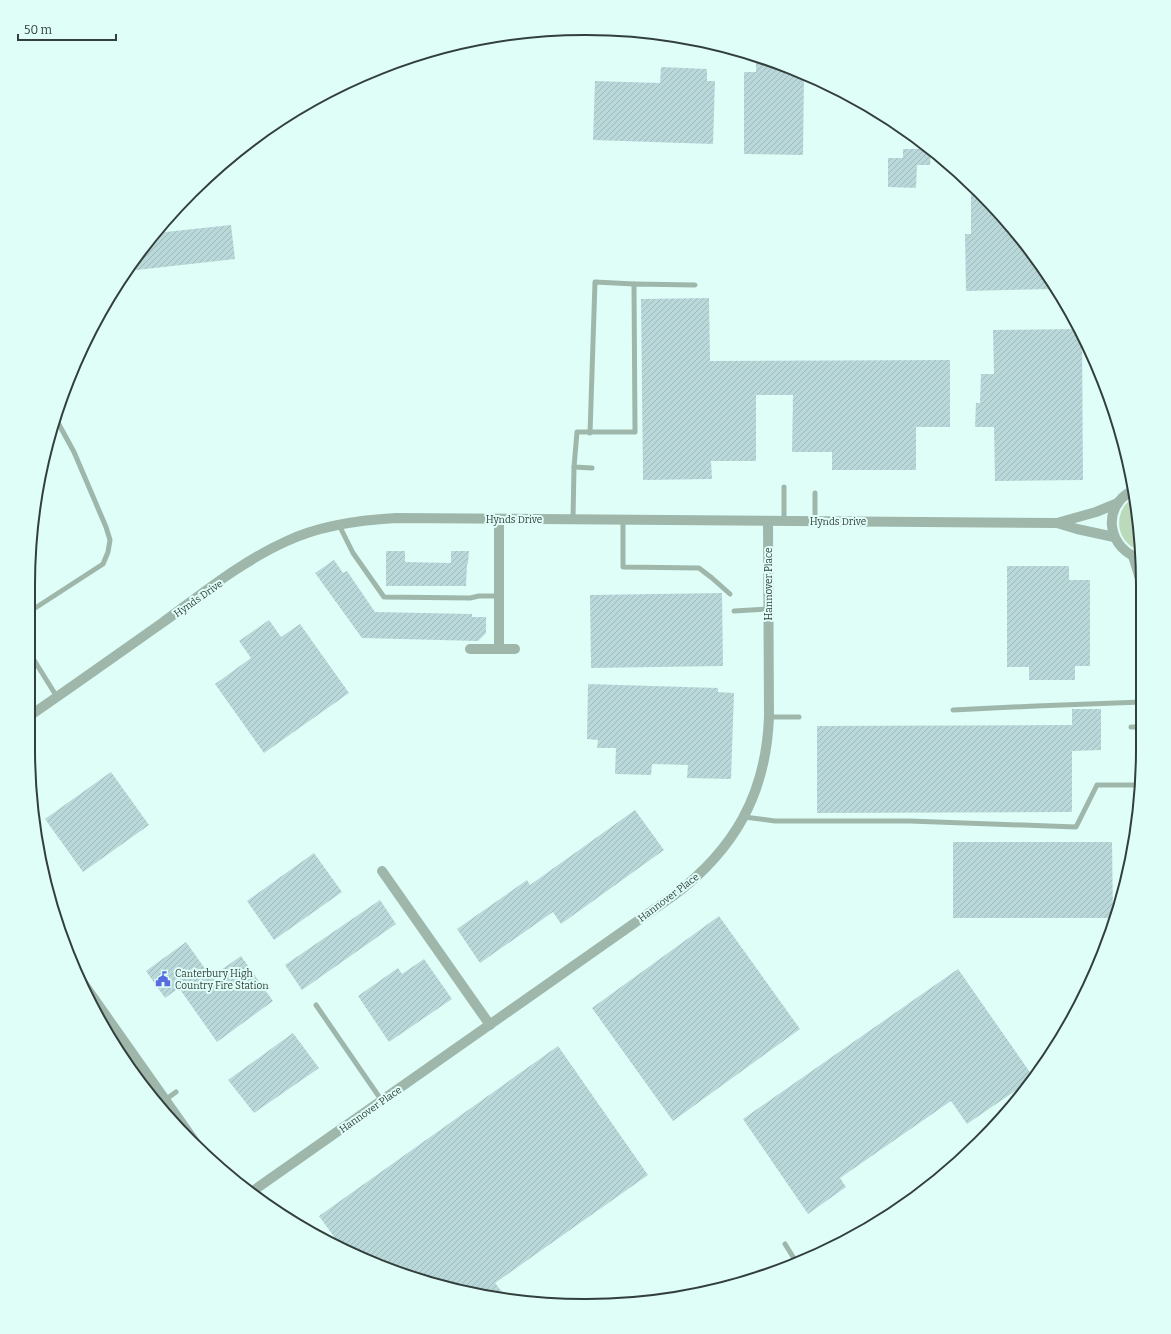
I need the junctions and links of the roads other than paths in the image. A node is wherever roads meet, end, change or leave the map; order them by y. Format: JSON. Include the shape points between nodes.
{"nodes":[{"id":1,"x":634,"y":284,"type":"junction"},
{"id":2,"x":695,"y":285,"type":"dead end"},
{"id":3,"x":59,"y":425,"type":"edge"},
{"id":4,"x":590,"y":432,"type":"junction"},
{"id":5,"x":574,"y":467,"type":"junction"},
{"id":6,"x":592,"y":468,"type":"dead end"},
{"id":7,"x":784,"y":487,"type":"dead end"},
{"id":8,"x":815,"y":493,"type":"dead end"},
{"id":9,"x":1127,"y":493,"type":"edge"},
{"id":10,"x":1118,"y":503,"type":"junction"},
{"id":11,"x":499,"y":519,"type":"junction"},
{"id":12,"x":573,"y":520,"type":"junction"},
{"id":13,"x":623,"y":520,"type":"junction"},
{"id":14,"x":768,"y":520,"type":"junction"},
{"id":15,"x":784,"y":521,"type":"junction"},
{"id":16,"x":816,"y":521,"type":"junction"},
{"id":17,"x":1057,"y":523,"type":"junction"},
{"id":18,"x":339,"y":525,"type":"junction"},
{"id":19,"x":1114,"y":537,"type":"junction"},
{"id":20,"x":1135,"y":557,"type":"edge"},
{"id":21,"x":730,"y":594,"type":"dead end"},
{"id":22,"x":499,"y":596,"type":"junction"},
{"id":23,"x":35,"y":608,"type":"edge"},
{"id":24,"x":768,"y":609,"type":"junction"},
{"id":25,"x":734,"y":611,"type":"dead end"},
{"id":26,"x":470,"y":649,"type":"dead end"},
{"id":27,"x":499,"y":649,"type":"junction"},
{"id":28,"x":515,"y":649,"type":"dead end"},
{"id":29,"x":35,"y":662,"type":"edge"},
{"id":30,"x":57,"y":697,"type":"junction"},
{"id":31,"x":1136,"y":702,"type":"edge"},
{"id":32,"x":953,"y":710,"type":"dead end"},
{"id":33,"x":35,"y":712,"type":"edge"},
{"id":34,"x":769,"y":717,"type":"junction"},
{"id":35,"x":799,"y":717,"type":"dead end"},
{"id":36,"x":1131,"y":727,"type":"dead end"},
{"id":37,"x":1136,"y":727,"type":"edge"},
{"id":38,"x":1135,"y":785,"type":"edge"},
{"id":39,"x":744,"y":817,"type":"junction"},
{"id":40,"x":382,"y":871,"type":"dead end"},
{"id":41,"x":316,"y":1005,"type":"dead end"},
{"id":42,"x":101,"y":1008,"type":"edge"},
{"id":43,"x":490,"y":1025,"type":"junction"},
{"id":44,"x":176,"y":1092,"type":"dead end"},
{"id":45,"x":165,"y":1100,"type":"junction"},
{"id":46,"x":382,"y":1100,"type":"junction"},
{"id":47,"x":176,"y":1116,"type":"edge"},
{"id":48,"x":256,"y":1189,"type":"edge"},
{"id":49,"x":785,"y":1244,"type":"dead end"},
{"id":50,"x":794,"y":1258,"type":"edge"}],
"edges":[{"from":1,"to":2,"type":"lane"},
{"from":1,"to":4,"type":"lane","via":[[595,282]]},
{"from":1,"to":4,"type":"lane","via":[[635,432]]},
{"from":3,"to":23,"type":"lane","via":[[74,452],[110,540],[103,564]]},
{"from":4,"to":5,"type":"lane","via":[[577,432]]},
{"from":5,"to":6,"type":"lane"},
{"from":5,"to":12,"type":"lane"},
{"from":7,"to":15,"type":"lane"},
{"from":8,"to":16,"type":"lane"},
{"from":9,"to":10,"type":"street"},
{"from":10,"to":17,"type":"street","name":"Hynds Drive"},
{"from":10,"to":19,"type":"street","via":[[1112,520]]},
{"from":11,"to":12,"type":"street","name":"Hynds Drive"},
{"from":11,"to":18,"type":"street","name":"Hynds Drive","via":[[396,518]]},
{"from":11,"to":22,"type":"street"},
{"from":12,"to":13,"type":"street","name":"Hynds Drive"},
{"from":13,"to":14,"type":"street","name":"Hynds Drive"},
{"from":13,"to":21,"type":"lane","via":[[623,567],[699,568]]},
{"from":14,"to":15,"type":"street","name":"Hynds Drive"},
{"from":14,"to":24,"type":"street","name":"Hannover Place"},
{"from":15,"to":16,"type":"street","name":"Hynds Drive"},
{"from":16,"to":17,"type":"street","name":"Hynds Drive"},
{"from":17,"to":19,"type":"street","name":"Hynds Drive"},
{"from":18,"to":22,"type":"lane","via":[[353,553],[384,597]]},
{"from":18,"to":30,"type":"street","name":"Hynds Drive","via":[[288,541],[250,561]]},
{"from":19,"to":20,"type":"street","via":[[1122,548]]},
{"from":22,"to":27,"type":"street"},
{"from":24,"to":25,"type":"lane"},
{"from":24,"to":34,"type":"street","name":"Hannover Place"},
{"from":26,"to":27,"type":"street"},
{"from":27,"to":28,"type":"street"},
{"from":29,"to":30,"type":"lane"},
{"from":30,"to":33,"type":"street","name":"Hynds Drive"},
{"from":31,"to":32,"type":"lane"},
{"from":34,"to":35,"type":"lane"},
{"from":34,"to":39,"type":"street","name":"Hannover Place","via":[[763,765]]},
{"from":36,"to":37,"type":"lane"},
{"from":38,"to":39,"type":"lane","via":[[1097,785],[1076,827],[910,821],[775,821]]},
{"from":39,"to":43,"type":"street","name":"Hannover Place","via":[[718,855],[687,885]]},
{"from":40,"to":43,"type":"street"},
{"from":41,"to":46,"type":"lane"},
{"from":42,"to":45,"type":"street"},
{"from":43,"to":46,"type":"street","name":"Hannover Place"},
{"from":44,"to":45,"type":"lane"},
{"from":45,"to":47,"type":"street"},
{"from":46,"to":48,"type":"street","name":"Hannover Place"},
{"from":49,"to":50,"type":"lane"}]}
